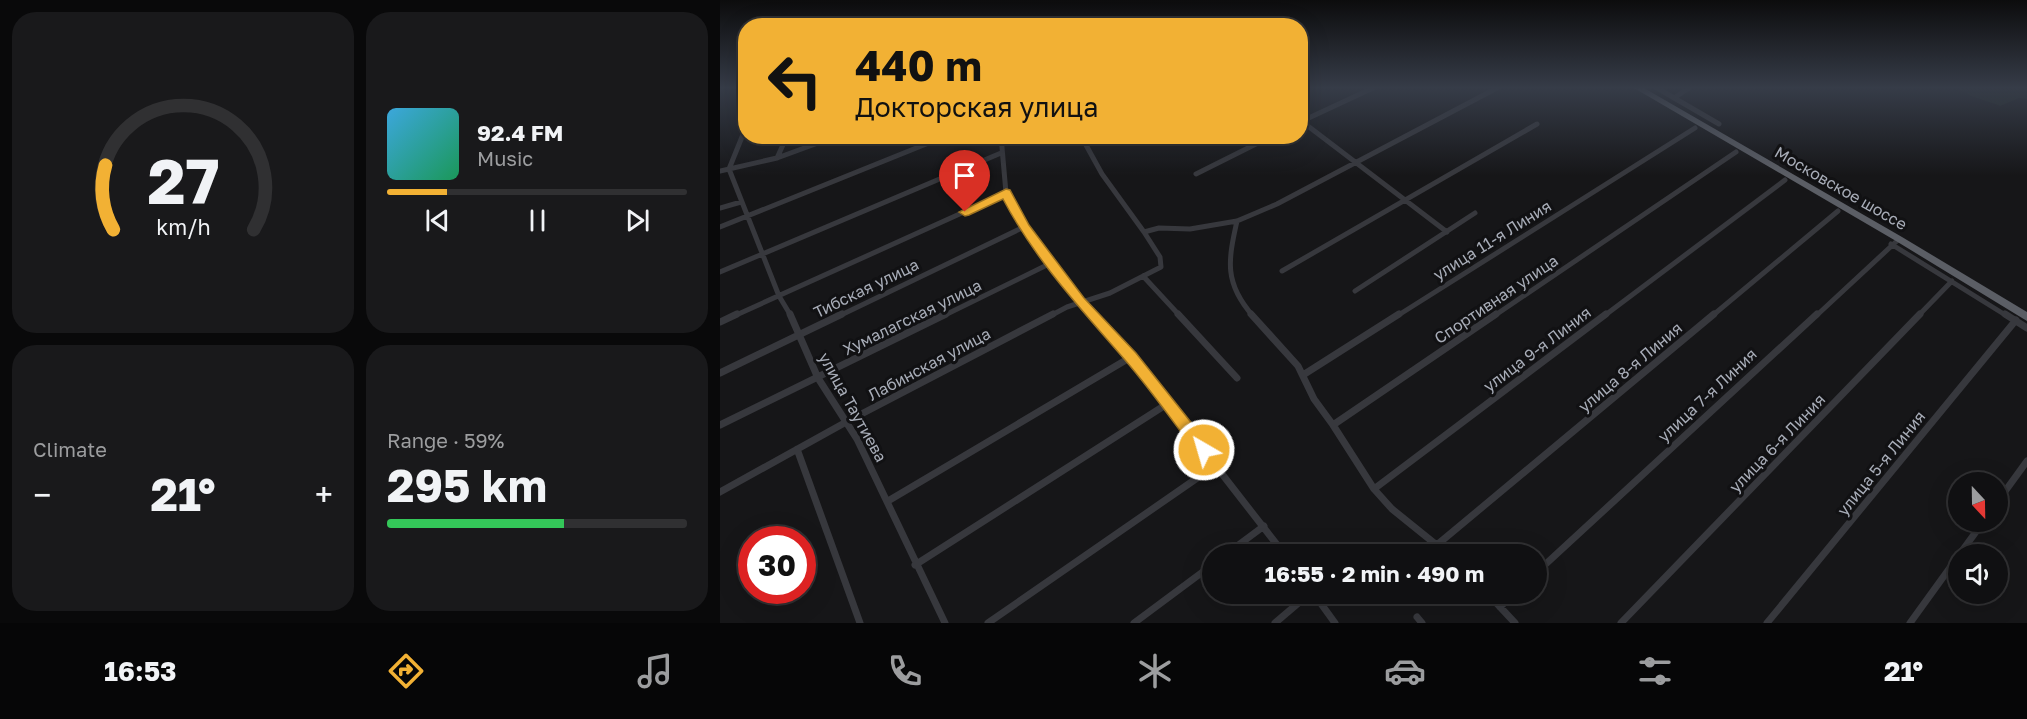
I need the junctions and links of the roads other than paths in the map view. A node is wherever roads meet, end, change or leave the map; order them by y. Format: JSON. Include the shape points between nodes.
{"nodes":[{"id":1,"x":1442,"y":117,"type":"edge"},
{"id":2,"x":1687,"y":117,"type":"edge"},
{"id":3,"x":1707,"y":117,"type":"edge"},
{"id":4,"x":1537,"y":124,"type":"dead end"},
{"id":5,"x":1719,"y":124,"type":"dead end"},
{"id":6,"x":1308,"y":126,"type":"edge"},
{"id":7,"x":1695,"y":128,"type":"dead end"},
{"id":8,"x":739,"y":144,"type":"edge"},
{"id":9,"x":783,"y":144,"type":"edge"},
{"id":10,"x":815,"y":144,"type":"edge"},
{"id":11,"x":926,"y":144,"type":"edge"},
{"id":12,"x":1001,"y":144,"type":"edge"},
{"id":13,"x":1085,"y":144,"type":"edge"},
{"id":14,"x":1256,"y":144,"type":"edge"},
{"id":15,"x":1736,"y":152,"type":"dead end"},
{"id":16,"x":1001,"y":153,"type":"junction"},
{"id":17,"x":777,"y":158,"type":"junction"},
{"id":18,"x":1356,"y":162,"type":"junction"},
{"id":19,"x":729,"y":169,"type":"junction"},
{"id":20,"x":720,"y":171,"type":"edge"},
{"id":21,"x":1196,"y":174,"type":"dead end"},
{"id":22,"x":1785,"y":180,"type":"dead end"},
{"id":23,"x":1006,"y":193,"type":"junction"},
{"id":24,"x":1406,"y":201,"type":"junction"},
{"id":25,"x":741,"y":202,"type":"junction"},
{"id":26,"x":720,"y":208,"type":"edge"},
{"id":27,"x":1838,"y":211,"type":"dead end"},
{"id":28,"x":1475,"y":213,"type":"dead end"},
{"id":29,"x":748,"y":216,"type":"junction"},
{"id":30,"x":1237,"y":221,"type":"junction"},
{"id":31,"x":720,"y":227,"type":"edge"},
{"id":32,"x":1024,"y":227,"type":"junction"},
{"id":33,"x":1144,"y":232,"type":"junction"},
{"id":34,"x":1447,"y":232,"type":"junction"},
{"id":35,"x":1895,"y":242,"type":"junction"},
{"id":36,"x":761,"y":255,"type":"junction"},
{"id":37,"x":1051,"y":263,"type":"junction"},
{"id":38,"x":720,"y":272,"type":"edge"},
{"id":39,"x":1282,"y":272,"type":"dead end"},
{"id":40,"x":1143,"y":276,"type":"junction"},
{"id":41,"x":1952,"y":281,"type":"junction"},
{"id":42,"x":1355,"y":291,"type":"dead end"},
{"id":43,"x":779,"y":296,"type":"junction"},
{"id":44,"x":1079,"y":301,"type":"junction"},
{"id":45,"x":2027,"y":317,"type":"edge"},
{"id":46,"x":2016,"y":320,"type":"junction"},
{"id":47,"x":720,"y":322,"type":"edge"},
{"id":48,"x":2027,"y":328,"type":"edge"},
{"id":49,"x":800,"y":335,"type":"junction"},
{"id":50,"x":1131,"y":357,"type":"junction"},
{"id":51,"x":720,"y":373,"type":"edge"},
{"id":52,"x":1303,"y":375,"type":"junction"},
{"id":53,"x":818,"y":378,"type":"junction"},
{"id":54,"x":1237,"y":378,"type":"dead end"},
{"id":55,"x":1167,"y":404,"type":"junction"},
{"id":56,"x":848,"y":422,"type":"junction"},
{"id":57,"x":720,"y":425,"type":"edge"},
{"id":58,"x":1333,"y":425,"type":"junction"},
{"id":59,"x":797,"y":449,"type":"junction"},
{"id":60,"x":2027,"y":461,"type":"edge"},
{"id":61,"x":1216,"y":465,"type":"junction"},
{"id":62,"x":2008,"y":487,"type":"edge"},
{"id":63,"x":1374,"y":489,"type":"junction"},
{"id":64,"x":720,"y":492,"type":"edge"},
{"id":65,"x":888,"y":501,"type":"junction"},
{"id":66,"x":1264,"y":526,"type":"junction"},
{"id":67,"x":1976,"y":532,"type":"edge"},
{"id":68,"x":1240,"y":544,"type":"edge"},
{"id":69,"x":1277,"y":544,"type":"edge"},
{"id":70,"x":1438,"y":544,"type":"joint"},
{"id":71,"x":1547,"y":563,"type":"edge"},
{"id":72,"x":915,"y":565,"type":"junction"},
{"id":73,"x":1202,"y":572,"type":"edge"},
{"id":74,"x":1297,"y":604,"type":"edge"},
{"id":75,"x":1321,"y":604,"type":"edge"},
{"id":76,"x":1497,"y":604,"type":"edge"},
{"id":77,"x":1503,"y":604,"type":"edge"},
{"id":78,"x":1500,"y":607,"type":"junction"},
{"id":79,"x":860,"y":623,"type":"edge"},
{"id":80,"x":945,"y":623,"type":"edge"},
{"id":81,"x":988,"y":623,"type":"edge"},
{"id":82,"x":1134,"y":623,"type":"edge"},
{"id":83,"x":1275,"y":623,"type":"edge"},
{"id":84,"x":1335,"y":623,"type":"edge"},
{"id":85,"x":1515,"y":623,"type":"edge"},
{"id":86,"x":1622,"y":623,"type":"edge"},
{"id":87,"x":1767,"y":623,"type":"edge"},
{"id":88,"x":1910,"y":623,"type":"edge"}],
"edges":[{"from":1,"to":18,"type":"street"},
{"from":2,"to":35,"type":"highway","name":"Московское шоссе"},
{"from":3,"to":5,"type":"street"},
{"from":4,"to":24,"type":"street"},
{"from":6,"to":18,"type":"street"},
{"from":7,"to":52,"type":"street","name":"улица 11-я Линия"},
{"from":8,"to":19,"type":"street"},
{"from":9,"to":17,"type":"street"},
{"from":10,"to":17,"type":"street"},
{"from":11,"to":29,"type":"street"},
{"from":12,"to":16,"type":"street"},
{"from":13,"to":33,"type":"street"},
{"from":14,"to":21,"type":"street"},
{"from":15,"to":58,"type":"street","name":"Спортивная улица"},
{"from":16,"to":23,"type":"street"},
{"from":16,"to":36,"type":"street"},
{"from":17,"to":19,"type":"street"},
{"from":18,"to":24,"type":"street"},
{"from":18,"to":30,"type":"street"},
{"from":19,"to":20,"type":"street"},
{"from":19,"to":25,"type":"street","name":"улица Таутиева"},
{"from":22,"to":63,"type":"street","name":"улица 9-я Линия"},
{"from":23,"to":32,"type":"street"},
{"from":23,"to":43,"type":"street"},
{"from":24,"to":34,"type":"street"},
{"from":24,"to":39,"type":"street"},
{"from":25,"to":26,"type":"street"},
{"from":25,"to":29,"type":"street","name":"улица Таутиева"},
{"from":27,"to":70,"type":"street","name":"улица 8-я Линия"},
{"from":28,"to":34,"type":"street"},
{"from":29,"to":31,"type":"street"},
{"from":29,"to":36,"type":"street","name":"улица Таутиева"},
{"from":30,"to":33,"type":"street"},
{"from":30,"to":52,"type":"street","via":[[1229,265],[1230,285]]},
{"from":32,"to":37,"type":"street"},
{"from":32,"to":49,"type":"street","name":"Тибская улица"},
{"from":33,"to":40,"type":"street","name":"Лабинская улица","via":[[1162,263]]},
{"from":34,"to":42,"type":"street"},
{"from":35,"to":41,"type":"street"},
{"from":35,"to":45,"type":"highway","name":"Московское шоссе"},
{"from":35,"to":71,"type":"street","name":"улица 7-я Линия"},
{"from":36,"to":38,"type":"street"},
{"from":36,"to":43,"type":"street","name":"улица Таутиева"},
{"from":37,"to":44,"type":"street"},
{"from":37,"to":53,"type":"street","name":"Хумалагская улица"},
{"from":40,"to":44,"type":"street","name":"Лабинская улица","via":[[1100,297]]},
{"from":40,"to":54,"type":"street"},
{"from":41,"to":46,"type":"street"},
{"from":41,"to":86,"type":"street","name":"улица 6-я Линия"},
{"from":43,"to":47,"type":"street"},
{"from":43,"to":49,"type":"street","name":"улица Таутиева"},
{"from":44,"to":50,"type":"street"},
{"from":44,"to":56,"type":"street","name":"Лабинская улица"},
{"from":46,"to":48,"type":"street"},
{"from":46,"to":87,"type":"street","name":"улица 5-я Линия"},
{"from":49,"to":51,"type":"street","name":"Тибская улица"},
{"from":49,"to":53,"type":"street","name":"улица Таутиева"},
{"from":50,"to":55,"type":"street"},
{"from":50,"to":65,"type":"street"},
{"from":52,"to":58,"type":"street","via":[[1315,401]]},
{"from":53,"to":56,"type":"street","name":"улица Таутиева"},
{"from":53,"to":57,"type":"street","name":"Хумалагская улица"},
{"from":55,"to":61,"type":"street"},
{"from":55,"to":72,"type":"street"},
{"from":56,"to":59,"type":"street","name":"Лабинская улица"},
{"from":56,"to":65,"type":"street","name":"улица Таутиева"},
{"from":58,"to":63,"type":"street"},
{"from":59,"to":64,"type":"street","name":"Лабинская улица"},
{"from":59,"to":79,"type":"street"},
{"from":60,"to":62,"type":"street"},
{"from":61,"to":66,"type":"street"},
{"from":61,"to":81,"type":"street"},
{"from":63,"to":70,"type":"street","via":[[1400,518]]},
{"from":65,"to":72,"type":"street","name":"улица Таутиева"},
{"from":66,"to":68,"type":"street"},
{"from":66,"to":69,"type":"street"},
{"from":67,"to":88,"type":"street"},
{"from":72,"to":80,"type":"street","name":"улица Таутиева"},
{"from":73,"to":82,"type":"street"},
{"from":74,"to":83,"type":"street"},
{"from":75,"to":84,"type":"street"},
{"from":76,"to":78,"type":"street"},
{"from":77,"to":78,"type":"street"},
{"from":78,"to":85,"type":"street"}]}
